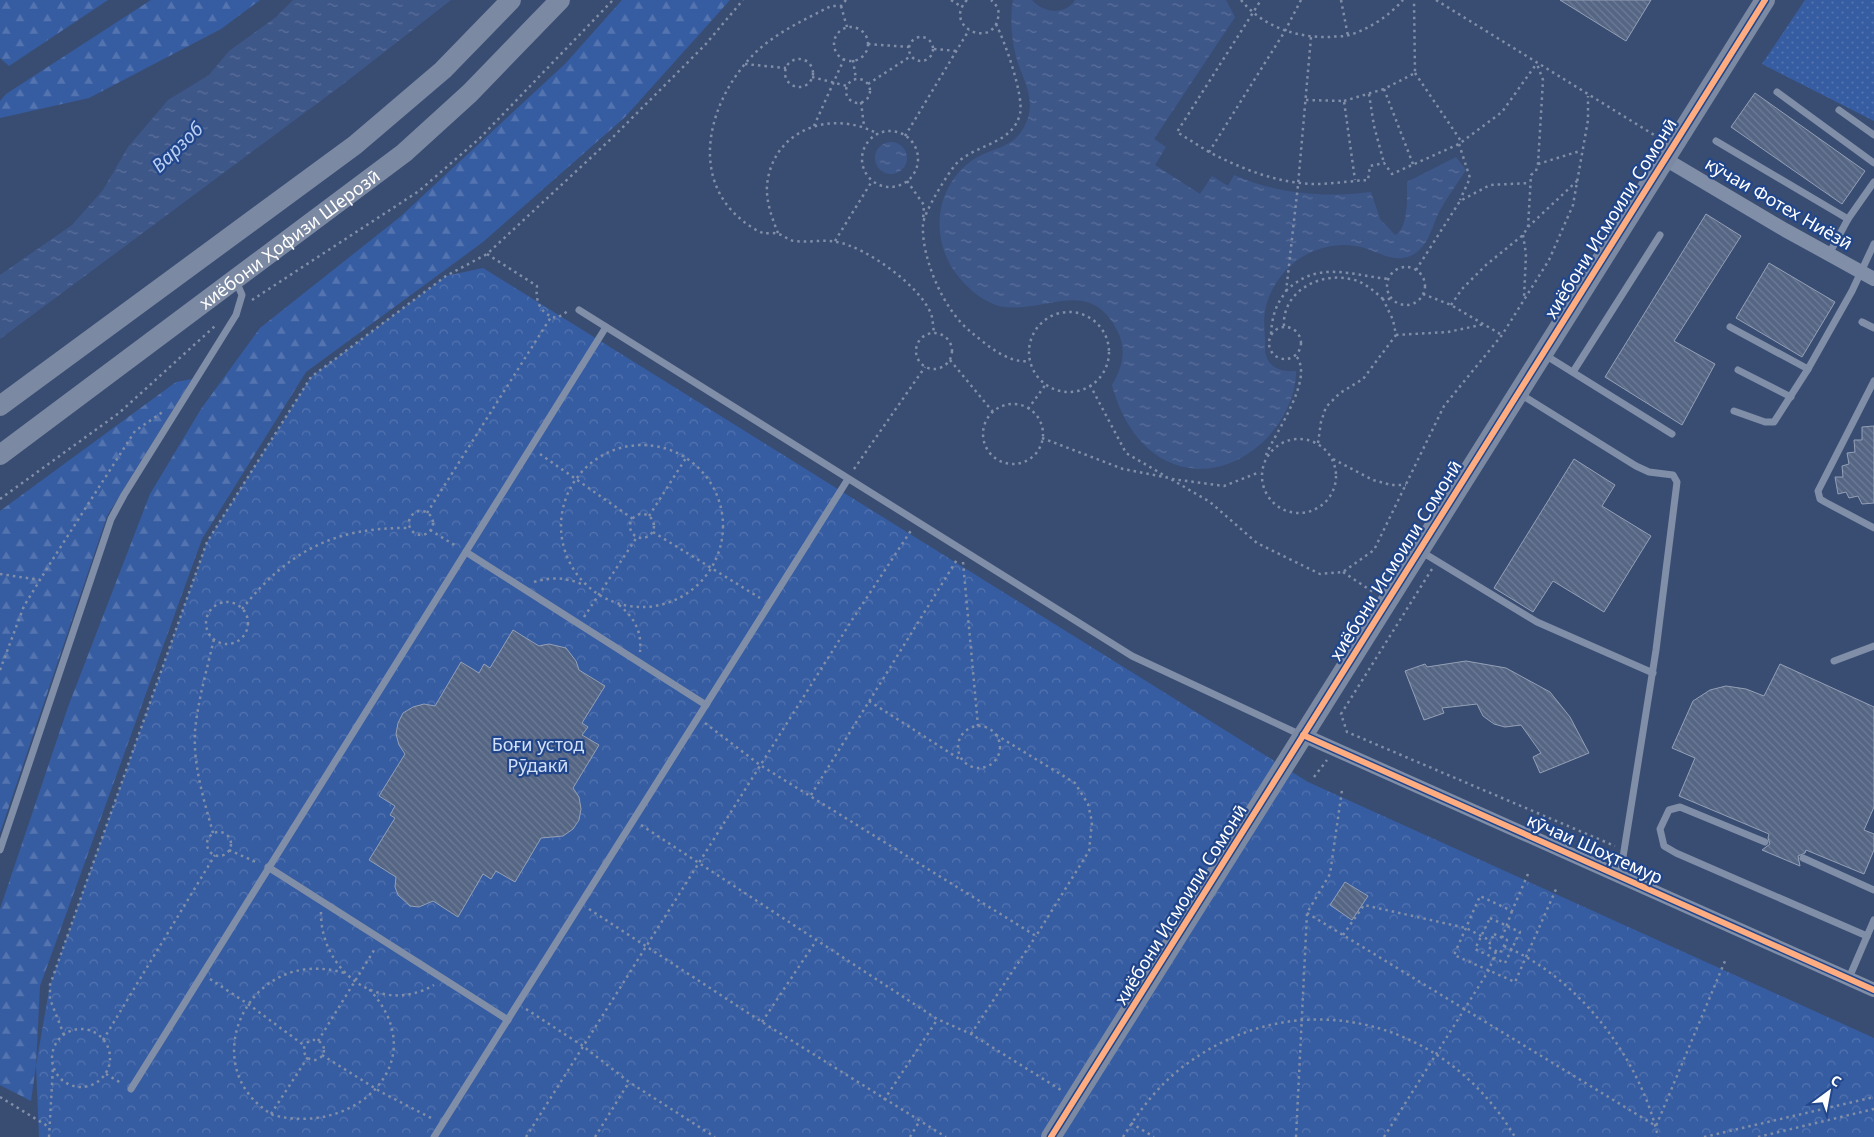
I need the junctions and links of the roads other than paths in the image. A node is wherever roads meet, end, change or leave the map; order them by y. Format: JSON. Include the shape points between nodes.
{"nodes":[{"id":1,"x":511,"y":0,"type":"edge"},
{"id":2,"x":560,"y":0,"type":"edge"},
{"id":3,"x":1765,"y":0,"type":"edge"},
{"id":4,"x":1777,"y":92,"type":"dead end"},
{"id":5,"x":1839,"y":110,"type":"dead end"},
{"id":6,"x":1874,"y":135,"type":"edge"},
{"id":7,"x":1716,"y":141,"type":"dead end"},
{"id":8,"x":1669,"y":153,"type":"junction"},
{"id":9,"x":1874,"y":163,"type":"edge"},
{"id":10,"x":1874,"y":182,"type":"edge"},
{"id":11,"x":1848,"y":219,"type":"junction"},
{"id":12,"x":1660,"y":235,"type":"dead end"},
{"id":13,"x":1874,"y":244,"type":"edge"},
{"id":14,"x":1829,"y":254,"type":"junction"},
{"id":15,"x":1861,"y":271,"type":"junction"},
{"id":16,"x":1874,"y":278,"type":"edge"},
{"id":17,"x":235,"y":280,"type":"junction"},
{"id":18,"x":579,"y":310,"type":"road end"},
{"id":19,"x":1862,"y":322,"type":"dead end"},
{"id":20,"x":606,"y":327,"type":"junction"},
{"id":21,"x":1730,"y":327,"type":"dead end"},
{"id":22,"x":1874,"y":328,"type":"edge"},
{"id":23,"x":1543,"y":353,"type":"junction"},
{"id":24,"x":1808,"y":369,"type":"junction"},
{"id":25,"x":1738,"y":370,"type":"dead end"},
{"id":26,"x":1573,"y":372,"type":"junction"},
{"id":27,"x":1874,"y":381,"type":"edge"},
{"id":28,"x":1518,"y":393,"type":"junction"},
{"id":29,"x":1791,"y":397,"type":"junction"},
{"id":30,"x":0,"y":406,"type":"edge"},
{"id":31,"x":1734,"y":411,"type":"dead end"},
{"id":32,"x":1672,"y":434,"type":"dead end"},
{"id":33,"x":0,"y":454,"type":"edge"},
{"id":34,"x":848,"y":478,"type":"junction"},
{"id":35,"x":1874,"y":528,"type":"edge"},
{"id":36,"x":1419,"y":550,"type":"junction"},
{"id":37,"x":466,"y":552,"type":"junction"},
{"id":38,"x":1874,"y":646,"type":"edge"},
{"id":39,"x":1834,"y":661,"type":"dead end"},
{"id":40,"x":1653,"y":673,"type":"junction"},
{"id":41,"x":706,"y":705,"type":"junction"},
{"id":42,"x":1303,"y":736,"type":"junction"},
{"id":43,"x":1766,"y":842,"type":"dead end"},
{"id":44,"x":0,"y":850,"type":"edge"},
{"id":45,"x":1803,"y":858,"type":"dead end"},
{"id":46,"x":268,"y":868,"type":"junction"},
{"id":47,"x":1620,"y":876,"type":"junction"},
{"id":48,"x":1874,"y":890,"type":"edge"},
{"id":49,"x":1874,"y":920,"type":"edge"},
{"id":50,"x":1867,"y":936,"type":"junction"},
{"id":51,"x":1848,"y":978,"type":"junction"},
{"id":52,"x":1874,"y":990,"type":"edge"},
{"id":53,"x":508,"y":1020,"type":"junction"},
{"id":54,"x":131,"y":1089,"type":"road end"},
{"id":55,"x":434,"y":1137,"type":"edge"},
{"id":56,"x":1051,"y":1137,"type":"edge"}],
"edges":[{"from":1,"to":30,"type":"main road","name":"хиёбони Ҳофизи Шерозӣ","via":[[442,70],[356,145]]},
{"from":2,"to":17,"type":"main road","name":"хиёбони Ҳофизи Шерозӣ","via":[[470,94],[426,134],[369,181]]},
{"from":3,"to":8,"type":"main road","name":"хиёбони Исмоили Сомонӣ"},
{"from":4,"to":9,"type":"lane"},
{"from":5,"to":6,"type":"lane"},
{"from":7,"to":11,"type":"lane"},
{"from":8,"to":14,"type":"street","name":"кӯчаи Фотех Ниёзӣ"},
{"from":8,"to":23,"type":"main road","name":"хиёбони Исмоили Сомонӣ"},
{"from":10,"to":11,"type":"lane"},
{"from":11,"to":14,"type":"lane"},
{"from":12,"to":26,"type":"lane"},
{"from":13,"to":15,"type":"lane"},
{"from":14,"to":15,"type":"street","name":"кӯчаи Фотех Ниёзӣ"},
{"from":15,"to":16,"type":"street","name":"кӯчаи Фотех Ниёзӣ"},
{"from":15,"to":24,"type":"lane"},
{"from":17,"to":33,"type":"main road","name":"хиёбони Ҳофизи Шерозӣ"},
{"from":17,"to":44,"type":"lane","via":[[242,295],[240,308],[111,519]]},
{"from":18,"to":20,"type":"lane"},
{"from":19,"to":22,"type":"lane"},
{"from":20,"to":34,"type":"lane"},
{"from":20,"to":37,"type":"lane"},
{"from":21,"to":24,"type":"lane"},
{"from":23,"to":26,"type":"lane"},
{"from":23,"to":28,"type":"main road","name":"хиёбони Исмоили Сомонӣ"},
{"from":24,"to":29,"type":"lane"},
{"from":25,"to":29,"type":"lane"},
{"from":26,"to":32,"type":"lane"},
{"from":27,"to":35,"type":"lane","via":[[1818,491],[1825,502]]},
{"from":28,"to":36,"type":"main road","name":"хиёбони Исмоили Сомонӣ"},
{"from":28,"to":40,"type":"lane","via":[[1636,466],[1676,478]]},
{"from":29,"to":31,"type":"lane","via":[[1778,418],[1770,423]]},
{"from":34,"to":41,"type":"lane"},
{"from":34,"to":42,"type":"lane","via":[[1146,664]]},
{"from":36,"to":40,"type":"lane","via":[[1537,622]]},
{"from":36,"to":42,"type":"main road","name":"хиёбони Исмоили Сомонӣ"},
{"from":37,"to":41,"type":"lane"},
{"from":37,"to":46,"type":"lane"},
{"from":38,"to":39,"type":"lane"},
{"from":40,"to":47,"type":"lane"},
{"from":41,"to":53,"type":"lane"},
{"from":42,"to":47,"type":"street","name":"кӯчаи Шоҳтемур"},
{"from":42,"to":56,"type":"main road","name":"хиёбони Исмоили Сомонӣ"},
{"from":43,"to":50,"type":"lane","via":[[1680,807],[1669,810],[1660,829],[1664,846],[1676,853]]},
{"from":45,"to":48,"type":"lane"},
{"from":46,"to":53,"type":"lane"},
{"from":46,"to":54,"type":"lane"},
{"from":47,"to":51,"type":"street","name":"кӯчаи Шоҳтемур"},
{"from":49,"to":50,"type":"lane"},
{"from":50,"to":51,"type":"lane"},
{"from":51,"to":52,"type":"street","name":"кӯчаи Шоҳтемур"},
{"from":53,"to":55,"type":"lane"}]}
